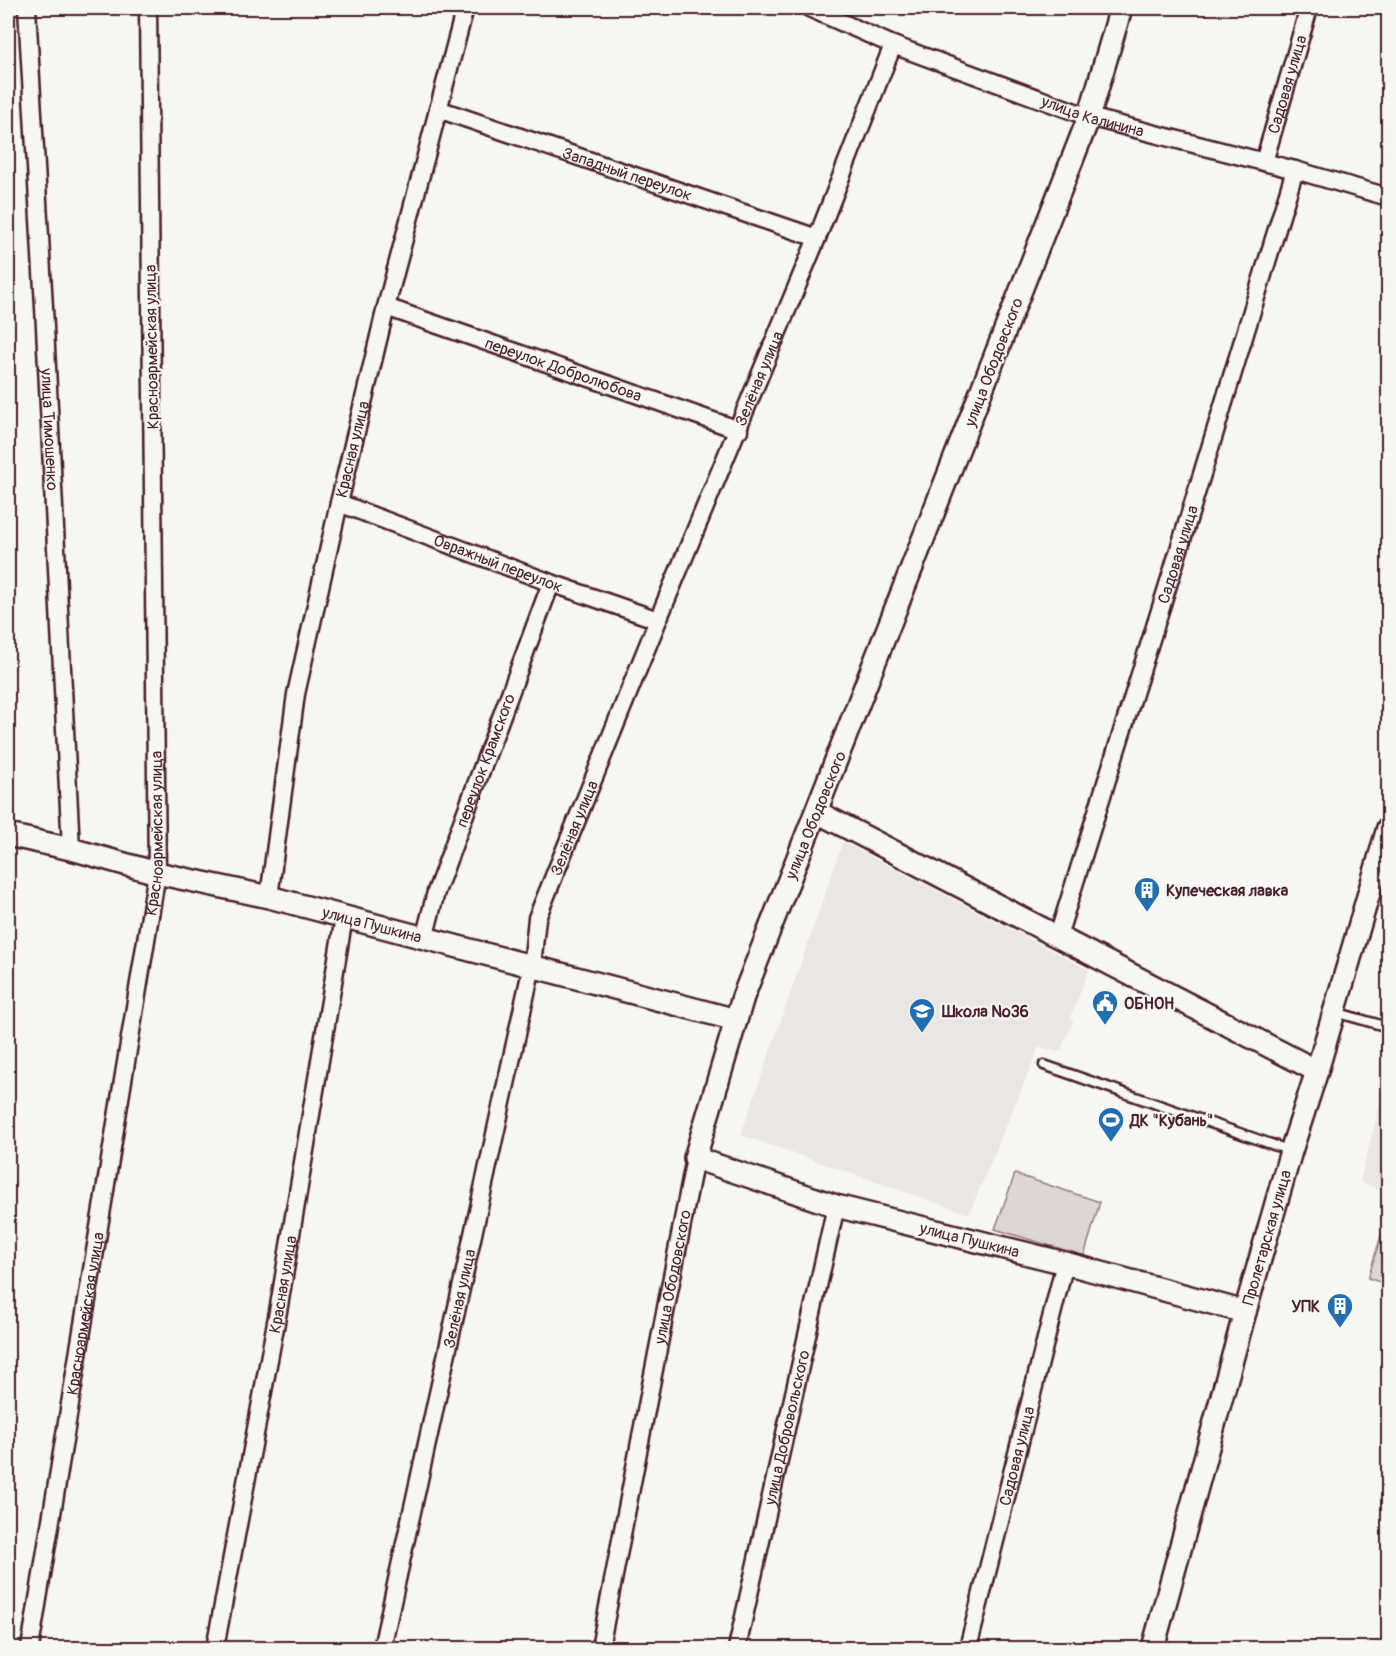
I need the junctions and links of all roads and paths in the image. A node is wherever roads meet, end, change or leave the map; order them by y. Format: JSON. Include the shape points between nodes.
{"nodes":[{"id":1,"x":27,"y":8,"type":"edge"},
{"id":2,"x":148,"y":8,"type":"edge"},
{"id":3,"x":465,"y":8,"type":"edge"},
{"id":4,"x":809,"y":8,"type":"edge"},
{"id":5,"x":1121,"y":8,"type":"edge"},
{"id":6,"x":1309,"y":8,"type":"edge"},
{"id":7,"x":893,"y":45,"type":"junction"},
{"id":8,"x":438,"y":109,"type":"junction"},
{"id":9,"x":1089,"y":117,"type":"junction"},
{"id":10,"x":1264,"y":162,"type":"junction"},
{"id":11,"x":1295,"y":170,"type":"junction"},
{"id":12,"x":1389,"y":197,"type":"edge"},
{"id":13,"x":817,"y":238,"type":"junction"},
{"id":14,"x":386,"y":307,"type":"junction"},
{"id":15,"x":739,"y":430,"type":"junction"},
{"id":16,"x":339,"y":503,"type":"junction"},
{"id":17,"x":551,"y":583,"type":"junction"},
{"id":18,"x":658,"y":620,"type":"junction"},
{"id":19,"x":817,"y":812,"type":"junction"},
{"id":20,"x":1388,"y":831,"type":"edge"},
{"id":21,"x":8,"y":835,"type":"edge"},
{"id":22,"x":71,"y":849,"type":"junction"},
{"id":23,"x":157,"y":873,"type":"junction"},
{"id":24,"x":269,"y":897,"type":"junction"},
{"id":25,"x":344,"y":917,"type":"junction"},
{"id":26,"x":1058,"y":936,"type":"junction"},
{"id":27,"x":424,"y":939,"type":"junction"},
{"id":28,"x":532,"y":966,"type":"junction"},
{"id":29,"x":1335,"y":1012,"type":"junction"},
{"id":30,"x":736,"y":1020,"type":"junction"},
{"id":31,"x":1389,"y":1027,"type":"edge"},
{"id":32,"x":1044,"y":1065,"type":"dead end"},
{"id":33,"x":1317,"y":1071,"type":"junction"},
{"id":34,"x":1291,"y":1151,"type":"junction"},
{"id":35,"x":695,"y":1158,"type":"junction"},
{"id":36,"x":836,"y":1206,"type":"junction"},
{"id":37,"x":1065,"y":1263,"type":"junction"},
{"id":38,"x":1245,"y":1312,"type":"junction"},
{"id":39,"x":30,"y":1648,"type":"edge"},
{"id":40,"x":214,"y":1648,"type":"edge"},
{"id":41,"x":382,"y":1648,"type":"edge"},
{"id":42,"x":600,"y":1648,"type":"edge"},
{"id":43,"x":738,"y":1648,"type":"edge"},
{"id":44,"x":968,"y":1648,"type":"edge"},
{"id":45,"x":1153,"y":1648,"type":"edge"}],
"edges":[{"from":1,"to":22,"type":"street","name":"улица Тимошенко"},
{"from":2,"to":23,"type":"street","name":"Красноармейская улица"},
{"from":3,"to":8,"type":"street","name":"Красная улица"},
{"from":4,"to":7,"type":"street","name":"улица Калинина"},
{"from":5,"to":9,"type":"street","name":"улица Ободовского"},
{"from":6,"to":10,"type":"street","name":"Садовая улица"},
{"from":7,"to":9,"type":"street","name":"улица Калинина"},
{"from":7,"to":13,"type":"street","name":"Зелёная улица"},
{"from":8,"to":13,"type":"street","name":"Западный переулок"},
{"from":8,"to":14,"type":"street","name":"Красная улица"},
{"from":9,"to":10,"type":"street","name":"улица Калинина"},
{"from":9,"to":19,"type":"street","name":"улица Ободовского"},
{"from":10,"to":11,"type":"street","name":"улица Калинина"},
{"from":11,"to":12,"type":"street","name":"улица Калинина"},
{"from":11,"to":26,"type":"street","name":"Садовая улица"},
{"from":13,"to":15,"type":"street","name":"Зелёная улица"},
{"from":14,"to":15,"type":"street","name":"переулок Добролюбова"},
{"from":14,"to":16,"type":"street","name":"Красная улица"},
{"from":15,"to":18,"type":"street","name":"Зелёная улица"},
{"from":16,"to":17,"type":"street","name":"Овражный переулок"},
{"from":16,"to":24,"type":"street","name":"Красная улица","via":[[296,694]]},
{"from":17,"to":18,"type":"street","name":"Овражный переулок"},
{"from":17,"to":27,"type":"street","name":"переулок Крамского","via":[[436,892]]},
{"from":18,"to":28,"type":"street","name":"Зелёная улица","via":[[537,918]]},
{"from":19,"to":26,"type":"street"},
{"from":19,"to":30,"type":"street","name":"улица Ободовского"},
{"from":20,"to":29,"type":"street","name":"Пролетарская улица"},
{"from":21,"to":22,"type":"street","name":"улица Пушкина"},
{"from":22,"to":23,"type":"street","name":"улица Пушкина"},
{"from":23,"to":24,"type":"street","name":"улица Пушкина"},
{"from":23,"to":39,"type":"street","name":"Красноармейская улица"},
{"from":24,"to":25,"type":"street","name":"улица Пушкина"},
{"from":25,"to":27,"type":"street","name":"улица Пушкина"},
{"from":25,"to":40,"type":"street","name":"Красная улица","via":[[279,1306]]},
{"from":26,"to":33,"type":"street"},
{"from":27,"to":28,"type":"street","name":"улица Пушкина"},
{"from":28,"to":30,"type":"street","name":"улица Пушкина"},
{"from":28,"to":41,"type":"street","name":"Зелёная улица"},
{"from":29,"to":31,"type":"lane"},
{"from":29,"to":33,"type":"street","name":"Пролетарская улица"},
{"from":30,"to":35,"type":"street","name":"улица Ободовского"},
{"from":32,"to":34,"type":"lane"},
{"from":33,"to":34,"type":"street","name":"Пролетарская улица"},
{"from":34,"to":38,"type":"street","name":"Пролетарская улица"},
{"from":35,"to":36,"type":"street","name":"улица Пушкина"},
{"from":35,"to":42,"type":"street","name":"улица Ободовского"},
{"from":36,"to":37,"type":"street","name":"улица Пушкина"},
{"from":36,"to":43,"type":"street","name":"улица Добровольского"},
{"from":37,"to":38,"type":"street","name":"улица Пушкина"},
{"from":37,"to":44,"type":"street","name":"Садовая улица"},
{"from":38,"to":45,"type":"street","name":"Пролетарская улица"}]}
